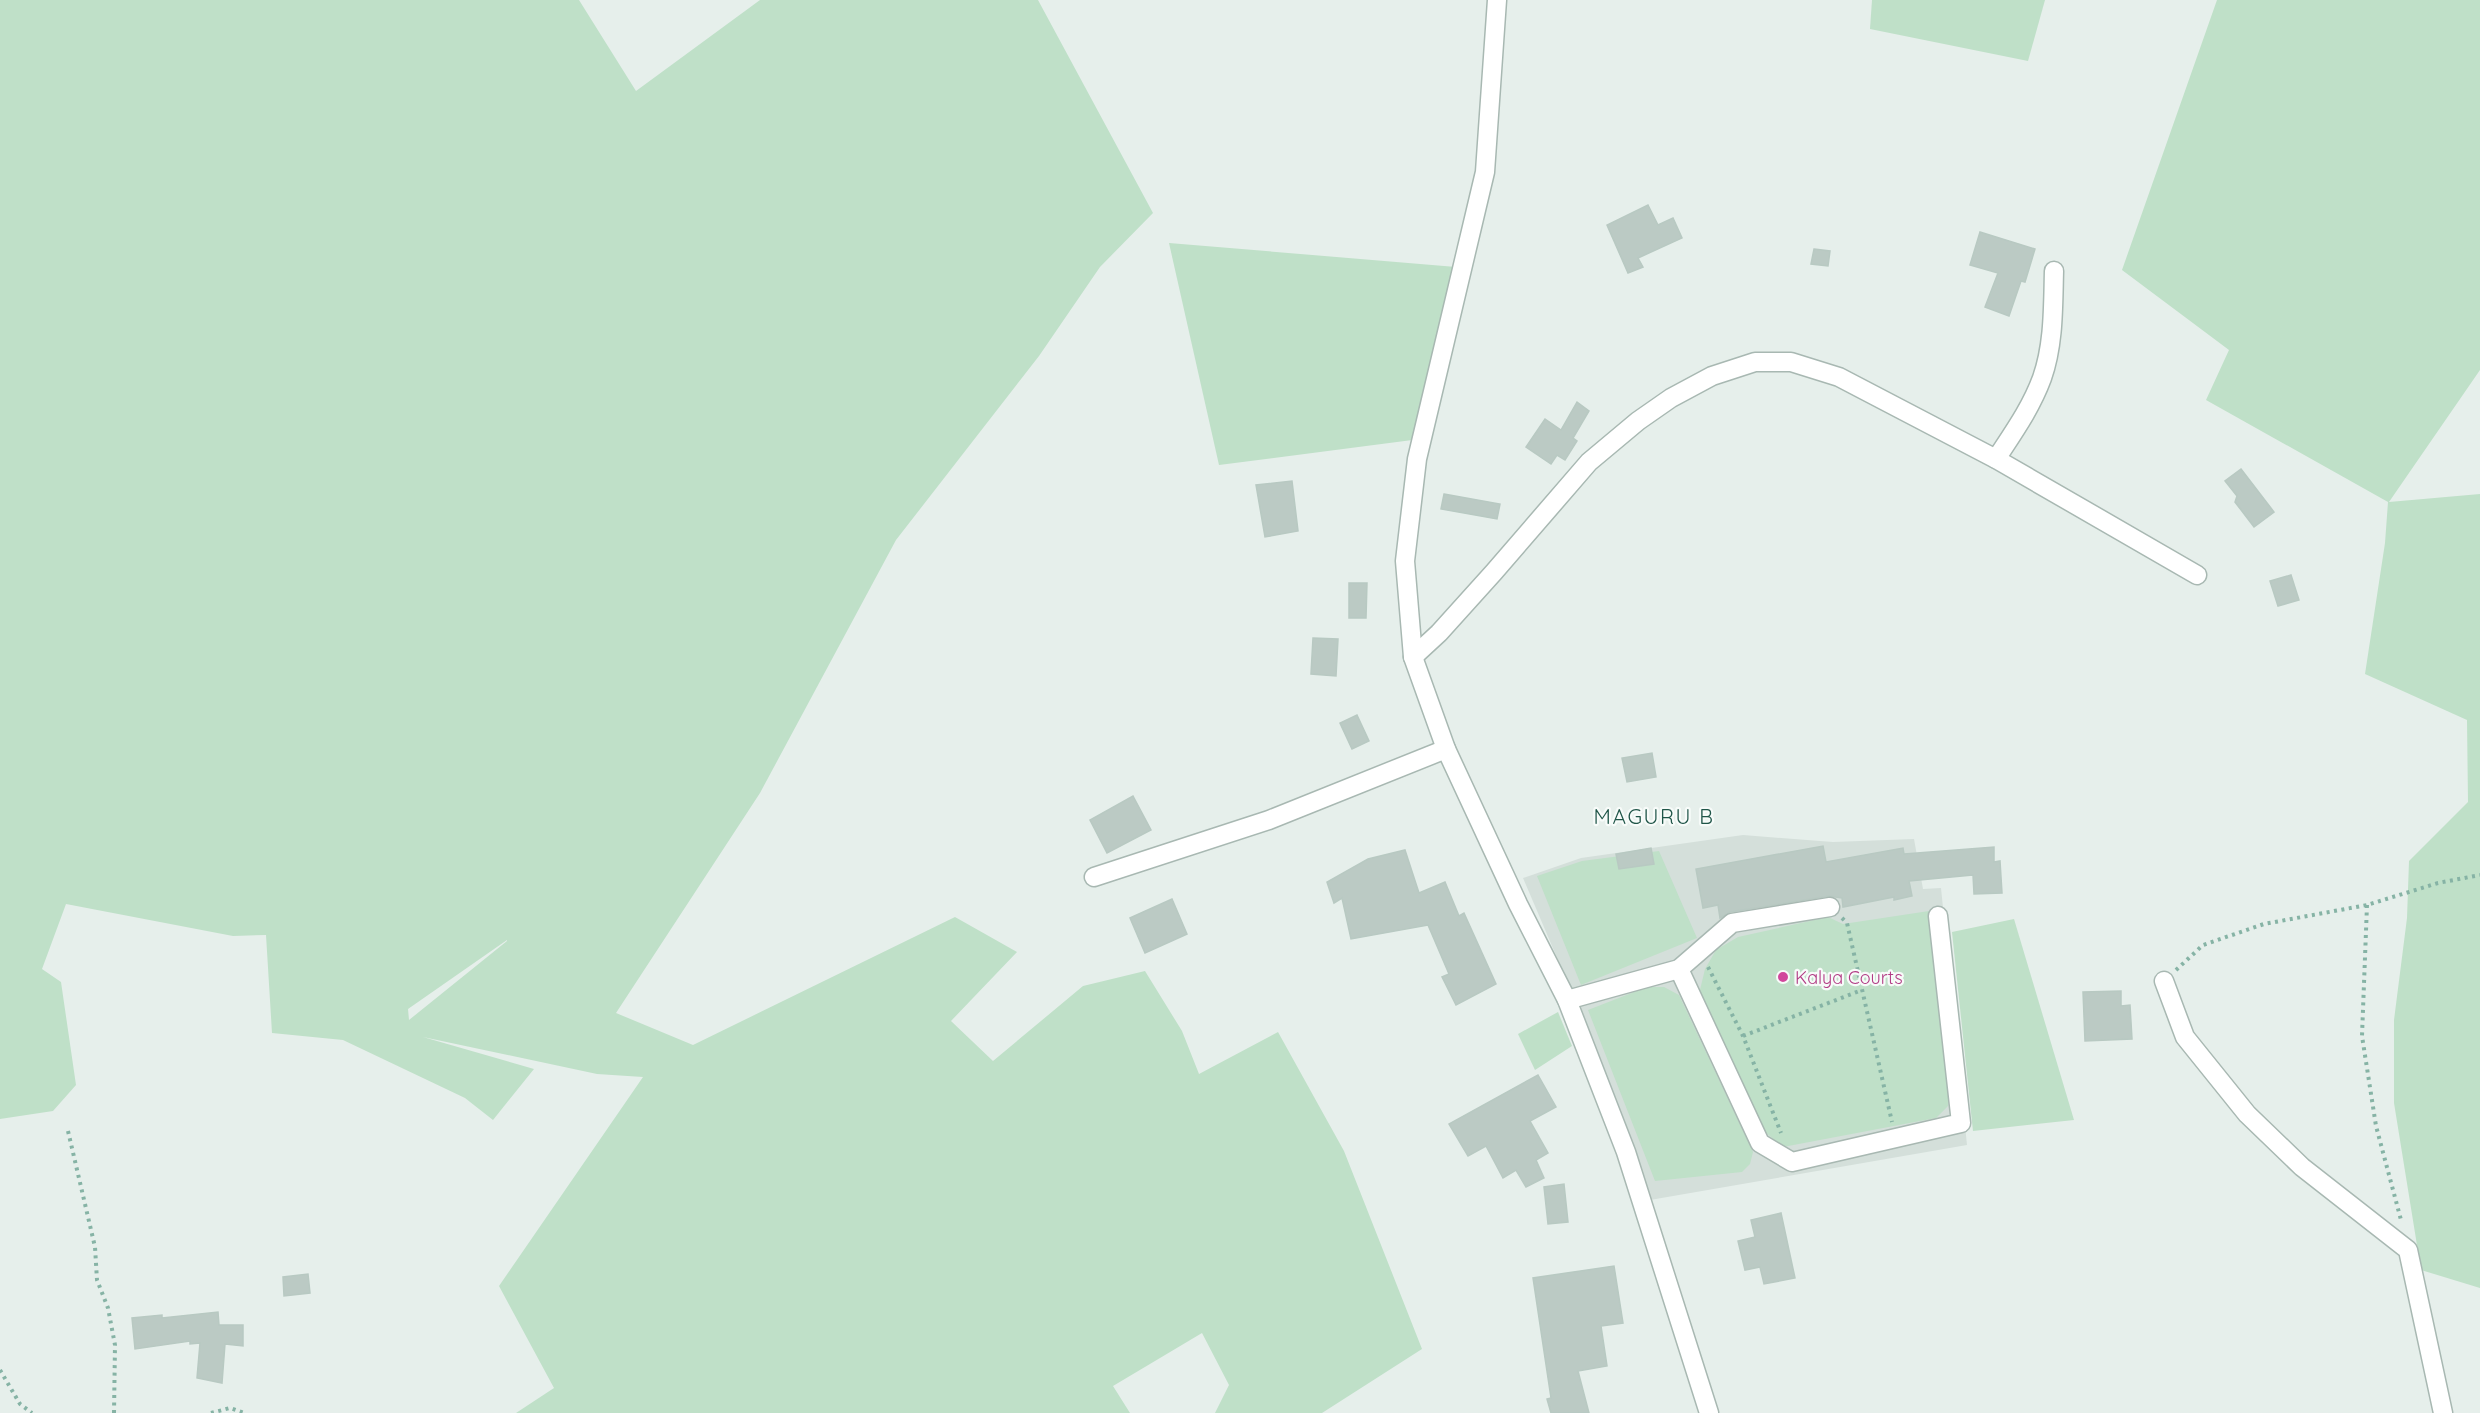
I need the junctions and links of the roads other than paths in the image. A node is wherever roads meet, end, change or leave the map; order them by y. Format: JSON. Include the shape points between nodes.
{"nodes":[{"id":1,"x":1497,"y":0,"type":"edge"},
{"id":2,"x":2054,"y":271,"type":"dead end"},
{"id":3,"x":1996,"y":459,"type":"junction"},
{"id":4,"x":2197,"y":575,"type":"dead end"},
{"id":5,"x":1413,"y":657,"type":"junction"},
{"id":6,"x":1446,"y":748,"type":"junction"},
{"id":7,"x":1094,"y":878,"type":"dead end"},
{"id":8,"x":1830,"y":907,"type":"road end"},
{"id":9,"x":1938,"y":916,"type":"dead end"},
{"id":10,"x":1679,"y":969,"type":"junction"},
{"id":11,"x":2164,"y":981,"type":"road end"},
{"id":12,"x":1567,"y":1000,"type":"junction"},
{"id":13,"x":1708,"y":1413,"type":"edge"},
{"id":14,"x":2443,"y":1413,"type":"edge"}],
"edges":[{"from":1,"to":5,"type":"street","via":[[1485,172],[1417,459],[1405,561]]},
{"from":2,"to":3,"type":"street","via":[[2052,325],[2043,375],[2028,411]]},
{"from":3,"to":4,"type":"street"},
{"from":3,"to":5,"type":"street","via":[[1839,376],[1791,362],[1755,362],[1712,376],[1646,415],[1589,462],[1439,633]]},
{"from":5,"to":6,"type":"street"},
{"from":6,"to":7,"type":"street","via":[[1269,820]]},
{"from":6,"to":12,"type":"street"},
{"from":8,"to":10,"type":"street","via":[[1732,923]]},
{"from":9,"to":10,"type":"street","via":[[1961,1123],[1792,1162],[1760,1143]]},
{"from":10,"to":12,"type":"street"},
{"from":11,"to":14,"type":"street","via":[[2185,1037],[2247,1114],[2302,1167],[2408,1250]]},
{"from":12,"to":13,"type":"street","via":[[1626,1152]]}]}
